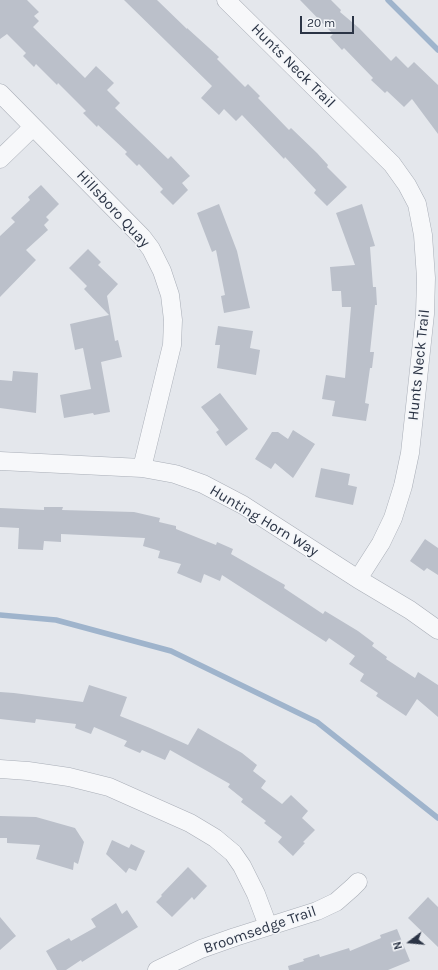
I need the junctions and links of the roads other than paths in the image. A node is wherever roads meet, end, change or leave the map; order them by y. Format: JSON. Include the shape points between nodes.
{"nodes":[{"id":1,"x":226,"y":0,"type":"edge"},
{"id":2,"x":0,"y":93,"type":"edge"},
{"id":3,"x":33,"y":127,"type":"junction"},
{"id":4,"x":0,"y":159,"type":"edge"},
{"id":5,"x":432,"y":314,"type":"edge"},
{"id":6,"x":0,"y":461,"type":"edge"},
{"id":7,"x":142,"y":468,"type":"junction"},
{"id":8,"x":358,"y":579,"type":"junction"},
{"id":9,"x":438,"y":630,"type":"edge"},
{"id":10,"x":0,"y":769,"type":"edge"},
{"id":11,"x":358,"y":882,"type":"dead end"},
{"id":12,"x":268,"y":926,"type":"junction"},
{"id":13,"x":157,"y":970,"type":"edge"}],
"edges":[{"from":1,"to":5,"type":"street","name":"Hunts Neck Trail","via":[[392,164],[407,185],[417,204]]},
{"from":2,"to":3,"type":"street","name":"Hillsboro Quay"},
{"from":3,"to":4,"type":"street"},
{"from":3,"to":7,"type":"street","name":"Hillsboro Quay","via":[[142,237],[162,271],[170,295],[172,345]]},
{"from":5,"to":8,"type":"street","name":"Hunts Neck Trail","via":[[403,486],[393,518],[381,543]]},
{"from":6,"to":7,"type":"street","name":"Hunting Horn Way"},
{"from":7,"to":8,"type":"street","name":"Hunting Horn Way","via":[[175,474],[203,484],[243,505]]},
{"from":8,"to":9,"type":"street","name":"Hunting Horn Way"},
{"from":10,"to":12,"type":"street","via":[[69,777],[108,787],[190,823],[215,838],[233,853],[256,894]]},
{"from":11,"to":12,"type":"street","name":"Broomsedge Trail","via":[[336,902],[317,911]]},
{"from":12,"to":13,"type":"street","name":"Broomsedge Trail","via":[[201,949]]}]}
